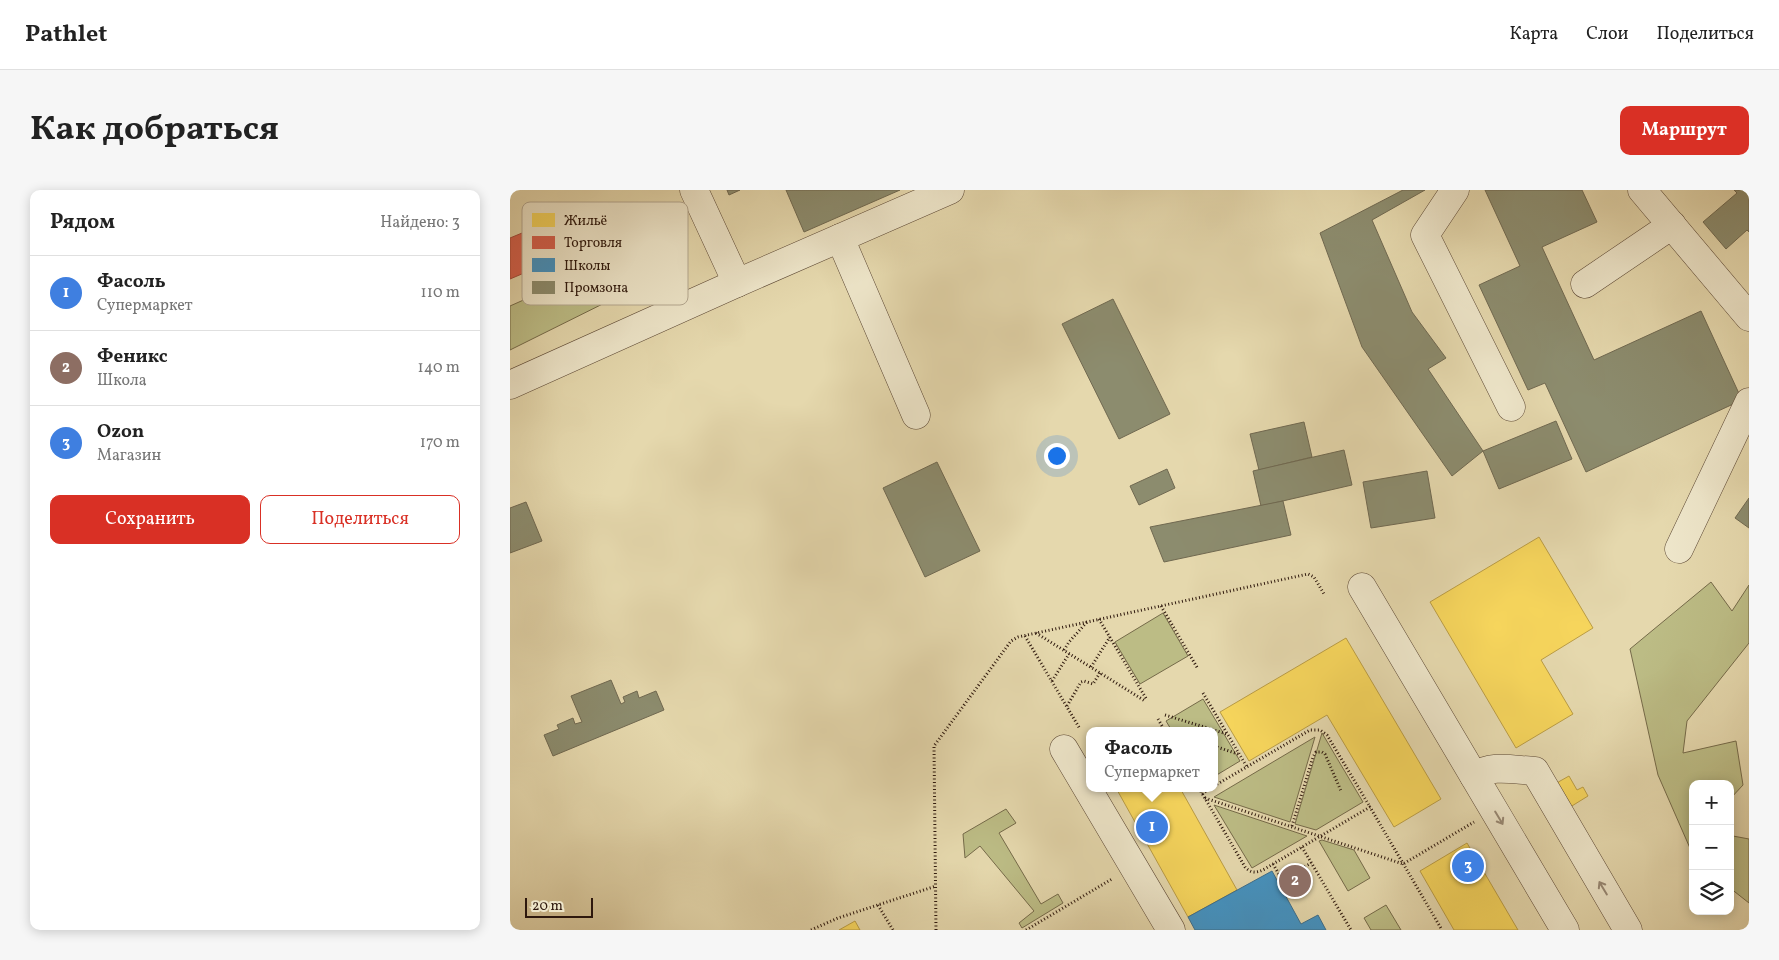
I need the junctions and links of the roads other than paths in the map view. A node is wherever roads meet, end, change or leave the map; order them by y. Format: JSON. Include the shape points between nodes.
{"nodes":[{"id":1,"x":694,"y":190,"type":"edge"},
{"id":2,"x":950,"y":190,"type":"edge"},
{"id":3,"x":1455,"y":190,"type":"edge"},
{"id":4,"x":1642,"y":190,"type":"edge"},
{"id":5,"x":1672,"y":225,"type":"junction"},
{"id":6,"x":840,"y":238,"type":"junction"},
{"id":7,"x":737,"y":283,"type":"junction"},
{"id":8,"x":1585,"y":284,"type":"dead end"},
{"id":9,"x":1749,"y":317,"type":"edge"},
{"id":10,"x":510,"y":385,"type":"edge"},
{"id":11,"x":1749,"y":402,"type":"edge"},
{"id":12,"x":1511,"y":407,"type":"dead end"},
{"id":13,"x":916,"y":415,"type":"dead end"},
{"id":14,"x":1679,"y":549,"type":"dead end"},
{"id":15,"x":1362,"y":587,"type":"dead end"},
{"id":16,"x":1074,"y":743,"type":"road end"},
{"id":17,"x":1086,"y":768,"type":"edge"},
{"id":18,"x":1474,"y":776,"type":"junction"},
{"id":19,"x":1098,"y":792,"type":"edge"},
{"id":20,"x":1171,"y":930,"type":"edge"},
{"id":21,"x":1565,"y":930,"type":"edge"},
{"id":22,"x":1628,"y":930,"type":"edge"}],
"edges":[{"from":1,"to":7,"type":"street"},
{"from":2,"to":6,"type":"street"},
{"from":3,"to":12,"type":"street","via":[[1425,235]]},
{"from":4,"to":5,"type":"street"},
{"from":5,"to":8,"type":"street"},
{"from":5,"to":9,"type":"street"},
{"from":6,"to":7,"type":"street"},
{"from":6,"to":13,"type":"street"},
{"from":7,"to":10,"type":"street"},
{"from":11,"to":14,"type":"street"},
{"from":15,"to":18,"type":"street"},
{"from":16,"to":17,"type":"street"},
{"from":18,"to":21,"type":"street","one_way":true},
{"from":22,"to":18,"type":"street","one_way":true,"via":[[1535,771],[1489,769]]},
{"from":19,"to":20,"type":"street","via":[[1134,866]]}]}
